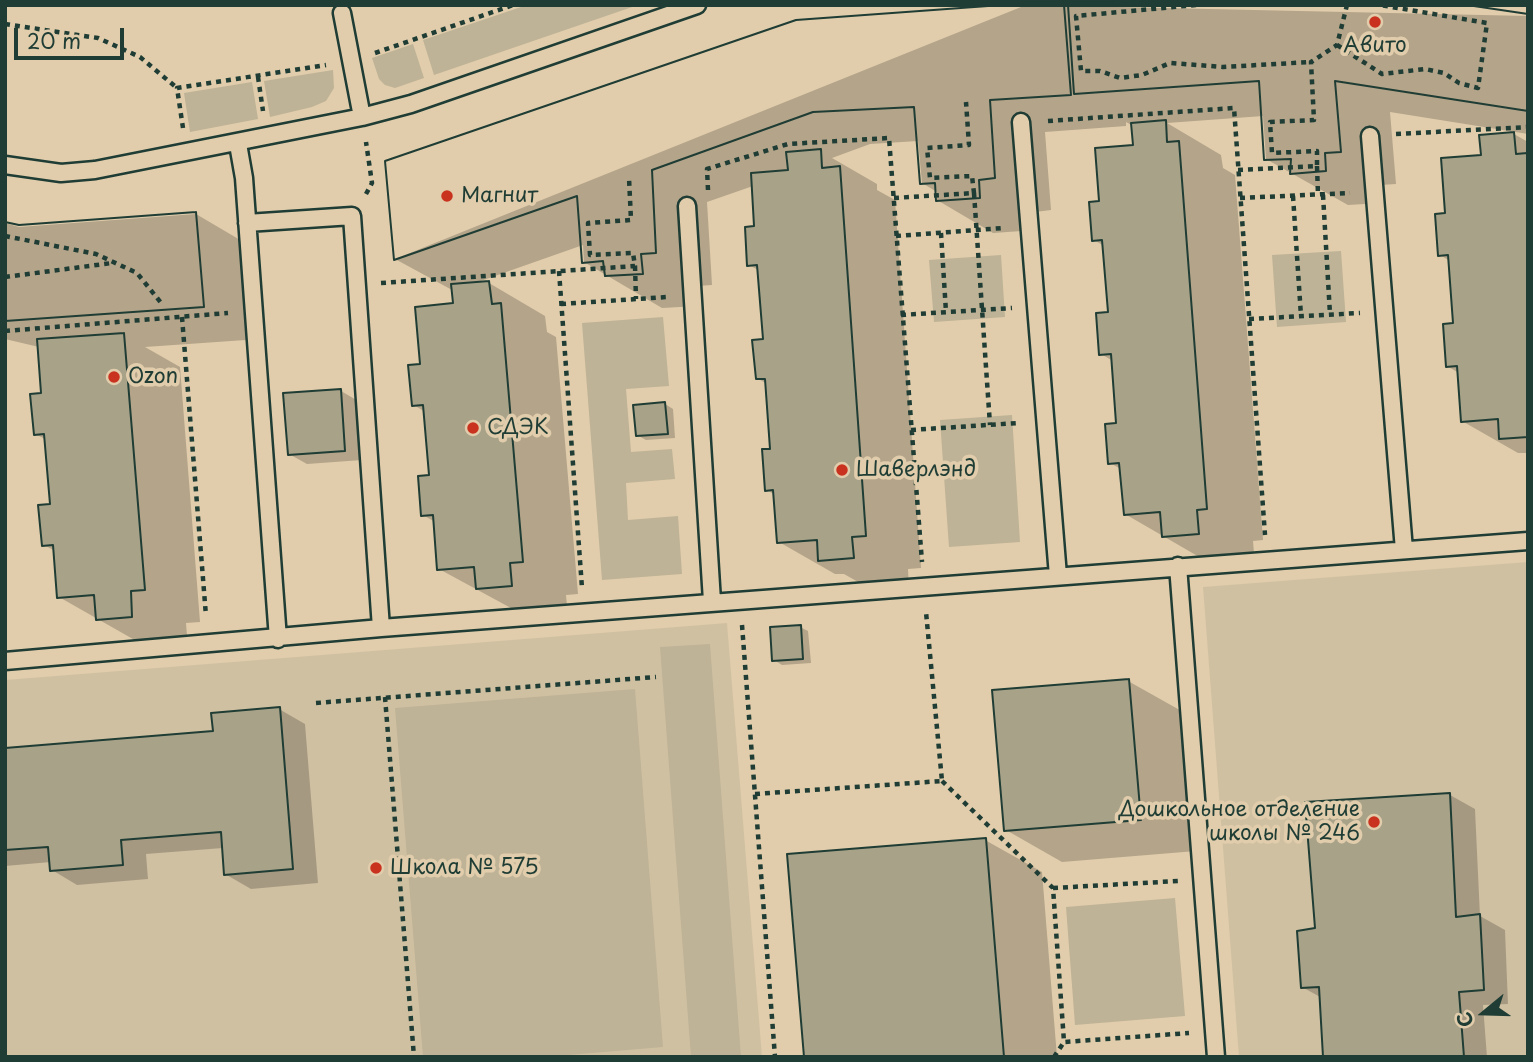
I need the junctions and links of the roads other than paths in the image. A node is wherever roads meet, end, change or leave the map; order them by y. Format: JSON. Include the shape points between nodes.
{"nodes":[{"id":1,"x":697,"y":5,"type":"edge"},
{"id":2,"x":342,"y":13,"type":"dead end"},
{"id":3,"x":362,"y":117,"type":"junction"},
{"id":4,"x":1021,"y":122,"type":"road end"},
{"id":5,"x":1370,"y":135,"type":"road end"},
{"id":6,"x":238,"y":144,"type":"junction"},
{"id":7,"x":5,"y":164,"type":"edge"},
{"id":8,"x":687,"y":206,"type":"road end"},
{"id":9,"x":247,"y":223,"type":"junction"},
{"id":10,"x":1528,"y":541,"type":"edge"},
{"id":11,"x":1404,"y":550,"type":"junction"},
{"id":12,"x":1178,"y":566,"type":"junction"},
{"id":13,"x":1058,"y":576,"type":"junction"},
{"id":14,"x":712,"y":601,"type":"junction"},
{"id":15,"x":381,"y":628,"type":"junction"},
{"id":16,"x":278,"y":639,"type":"junction"},
{"id":17,"x":5,"y":661,"type":"edge"},
{"id":18,"x":1216,"y":1057,"type":"edge"}],
"edges":[{"from":1,"to":3,"type":"lane"},
{"from":2,"to":3,"type":"lane"},
{"from":3,"to":6,"type":"lane"},
{"from":4,"to":13,"type":"lane"},
{"from":5,"to":11,"type":"lane"},
{"from":6,"to":7,"type":"lane","via":[[61,173]]},
{"from":6,"to":9,"type":"lane"},
{"from":8,"to":14,"type":"lane"},
{"from":9,"to":15,"type":"lane","via":[[352,216]]},
{"from":9,"to":16,"type":"lane"},
{"from":10,"to":11,"type":"lane"},
{"from":11,"to":12,"type":"lane"},
{"from":12,"to":13,"type":"lane"},
{"from":12,"to":18,"type":"lane"},
{"from":13,"to":14,"type":"lane"},
{"from":14,"to":15,"type":"lane"},
{"from":15,"to":16,"type":"lane"},
{"from":16,"to":17,"type":"lane"}]}
